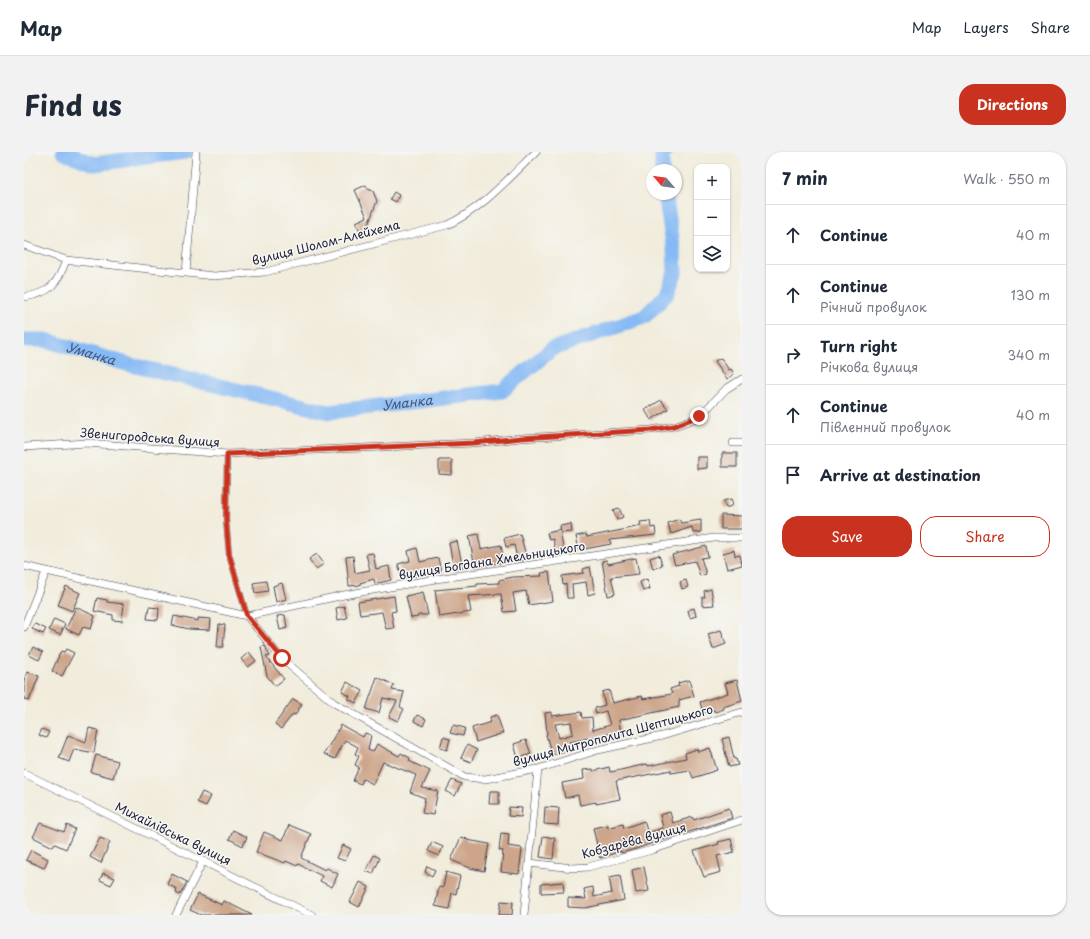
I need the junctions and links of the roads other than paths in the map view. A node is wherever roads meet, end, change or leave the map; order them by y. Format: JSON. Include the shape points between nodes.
{"nodes":[{"id":1,"x":196,"y":152,"type":"edge"},
{"id":2,"x":536,"y":152,"type":"edge"},
{"id":3,"x":24,"y":245,"type":"edge"},
{"id":4,"x":66,"y":260,"type":"junction"},
{"id":5,"x":186,"y":273,"type":"junction"},
{"id":6,"x":24,"y":297,"type":"edge"},
{"id":7,"x":742,"y":379,"type":"edge"},
{"id":8,"x":733,"y":443,"type":"dead end"},
{"id":9,"x":742,"y":443,"type":"edge"},
{"id":10,"x":24,"y":447,"type":"edge"},
{"id":11,"x":227,"y":454,"type":"junction"},
{"id":12,"x":742,"y":538,"type":"edge"},
{"id":13,"x":24,"y":566,"type":"edge"},
{"id":14,"x":46,"y":572,"type":"junction"},
{"id":15,"x":247,"y":616,"type":"junction"},
{"id":16,"x":24,"y":627,"type":"edge"},
{"id":17,"x":742,"y":712,"type":"edge"},
{"id":18,"x":538,"y":769,"type":"junction"},
{"id":19,"x":24,"y":773,"type":"edge"},
{"id":20,"x":742,"y":820,"type":"edge"},
{"id":21,"x":203,"y":861,"type":"junction"},
{"id":22,"x":529,"y":863,"type":"junction"},
{"id":23,"x":176,"y":915,"type":"edge"},
{"id":24,"x":312,"y":915,"type":"edge"},
{"id":25,"x":524,"y":915,"type":"edge"}],
"edges":[{"from":1,"to":5,"type":"street"},
{"from":2,"to":5,"type":"street","name":"вулиця Шолом-Алейхема","via":[[465,216],[447,225],[265,272],[214,276]]},
{"from":3,"to":4,"type":"street","name":"вулиця Шолом-Алейхема"},
{"from":4,"to":5,"type":"street","name":"вулиця Шолом-Алейхема"},
{"from":4,"to":6,"type":"street","via":[[54,284],[39,295]]},
{"from":7,"to":11,"type":"street","name":"Звенигородська вулиця","via":[[726,389],[699,416],[674,426],[651,430],[474,443]]},
{"from":8,"to":9,"type":"street"},
{"from":10,"to":11,"type":"street","name":"Звенигородська вулиця","via":[[87,443]]},
{"from":11,"to":15,"type":"street","via":[[226,520],[229,554]]},
{"from":12,"to":15,"type":"street","name":"вулиця Богдана Хмельницького","via":[[714,538],[436,579]]},
{"from":13,"to":14,"type":"street"},
{"from":14,"to":15,"type":"street"},
{"from":14,"to":16,"type":"street"},
{"from":15,"to":18,"type":"street","name":"вулиця Митрополита Шептицького","via":[[282,658],[334,703],[465,777],[486,779]]},
{"from":17,"to":18,"type":"street","name":"вулиця Митрополита Шептицького","via":[[662,736],[598,750]]},
{"from":18,"to":22,"type":"street"},
{"from":19,"to":21,"type":"street","name":"Михайлівська вулиця"},
{"from":20,"to":22,"type":"street","name":"Кобзарèва вулиця","via":[[652,850],[588,867],[566,868]]},
{"from":21,"to":23,"type":"street"},
{"from":21,"to":24,"type":"street","name":"Михайлівська вулиця"},
{"from":22,"to":25,"type":"street"}]}
